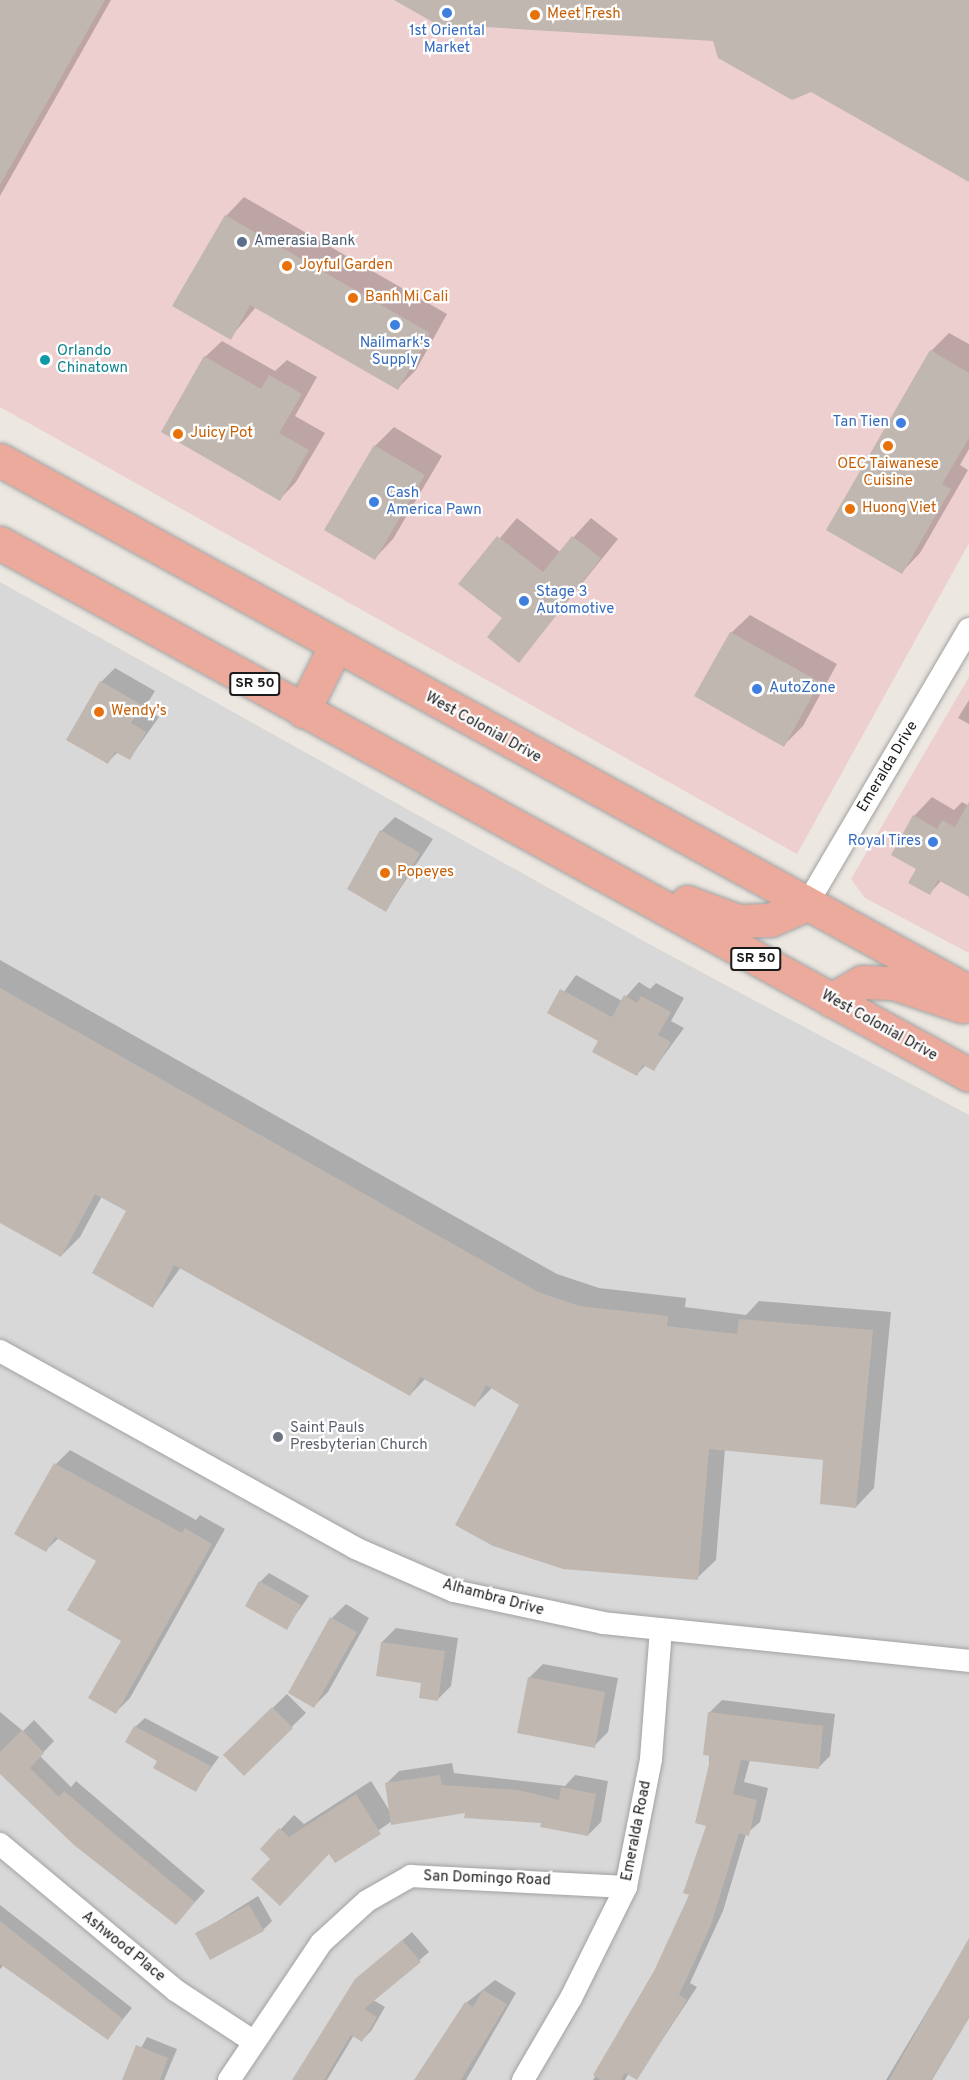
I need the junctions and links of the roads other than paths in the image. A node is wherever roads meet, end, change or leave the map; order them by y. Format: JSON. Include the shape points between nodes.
{"nodes":[{"id":1,"x":4,"y":463,"type":"edge"},
{"id":2,"x":0,"y":543,"type":"edge"},
{"id":3,"x":969,"y":630,"type":"edge"},
{"id":4,"x":336,"y":647,"type":"junction"},
{"id":5,"x":303,"y":711,"type":"junction"},
{"id":6,"x":589,"y":867,"type":"junction"},
{"id":7,"x":807,"y":904,"type":"junction"},
{"id":8,"x":969,"y":992,"type":"edge"},
{"id":9,"x":831,"y":1000,"type":"junction"},
{"id":10,"x":969,"y":1009,"type":"edge"},
{"id":11,"x":969,"y":1075,"type":"edge"},
{"id":12,"x":0,"y":1351,"type":"edge"},
{"id":13,"x":661,"y":1630,"type":"junction"},
{"id":14,"x":969,"y":1661,"type":"edge"},
{"id":15,"x":0,"y":1844,"type":"edge"},
{"id":16,"x":626,"y":1887,"type":"junction"},
{"id":17,"x":253,"y":2041,"type":"junction"},
{"id":18,"x":229,"y":2080,"type":"edge"},
{"id":19,"x":523,"y":2080,"type":"edge"}],
"edges":[{"from":1,"to":4,"type":"highway","name":"West Colonial Drive"},
{"from":2,"to":5,"type":"highway","name":"West Colonial Drive","number":"SR 50"},
{"from":3,"to":7,"type":"street","name":"Emeralda Drive"},
{"from":4,"to":5,"type":"highway"},
{"from":4,"to":7,"type":"highway","name":"West Colonial Drive"},
{"from":5,"to":6,"type":"highway","name":"West Colonial Drive","number":"SR 50"},
{"from":6,"to":7,"type":"highway","via":[[738,921],[770,920]]},
{"from":6,"to":9,"type":"highway","name":"West Colonial Drive","number":"SR 50"},
{"from":7,"to":8,"type":"highway","name":"West Colonial Drive"},
{"from":9,"to":10,"type":"highway","via":[[862,982],[894,983]]},
{"from":9,"to":11,"type":"highway","name":"West Colonial Drive","number":"SR 50"},
{"from":12,"to":13,"type":"street","name":"Alhambra Drive","via":[[355,1548],[454,1591],[515,1608]]},
{"from":13,"to":14,"type":"street","name":"Alhambra Drive"},
{"from":13,"to":16,"type":"street","name":"Emeralda Road","via":[[651,1759]]},
{"from":15,"to":17,"type":"street","name":"Ashwood Place","via":[[175,1990]]},
{"from":16,"to":17,"type":"street","name":"San Domingo Road","via":[[411,1876],[367,1901],[321,1943]]},
{"from":16,"to":19,"type":"street","name":"Emeralda Road","via":[[572,1998]]},
{"from":17,"to":18,"type":"street","name":"San Domingo Road"}]}
